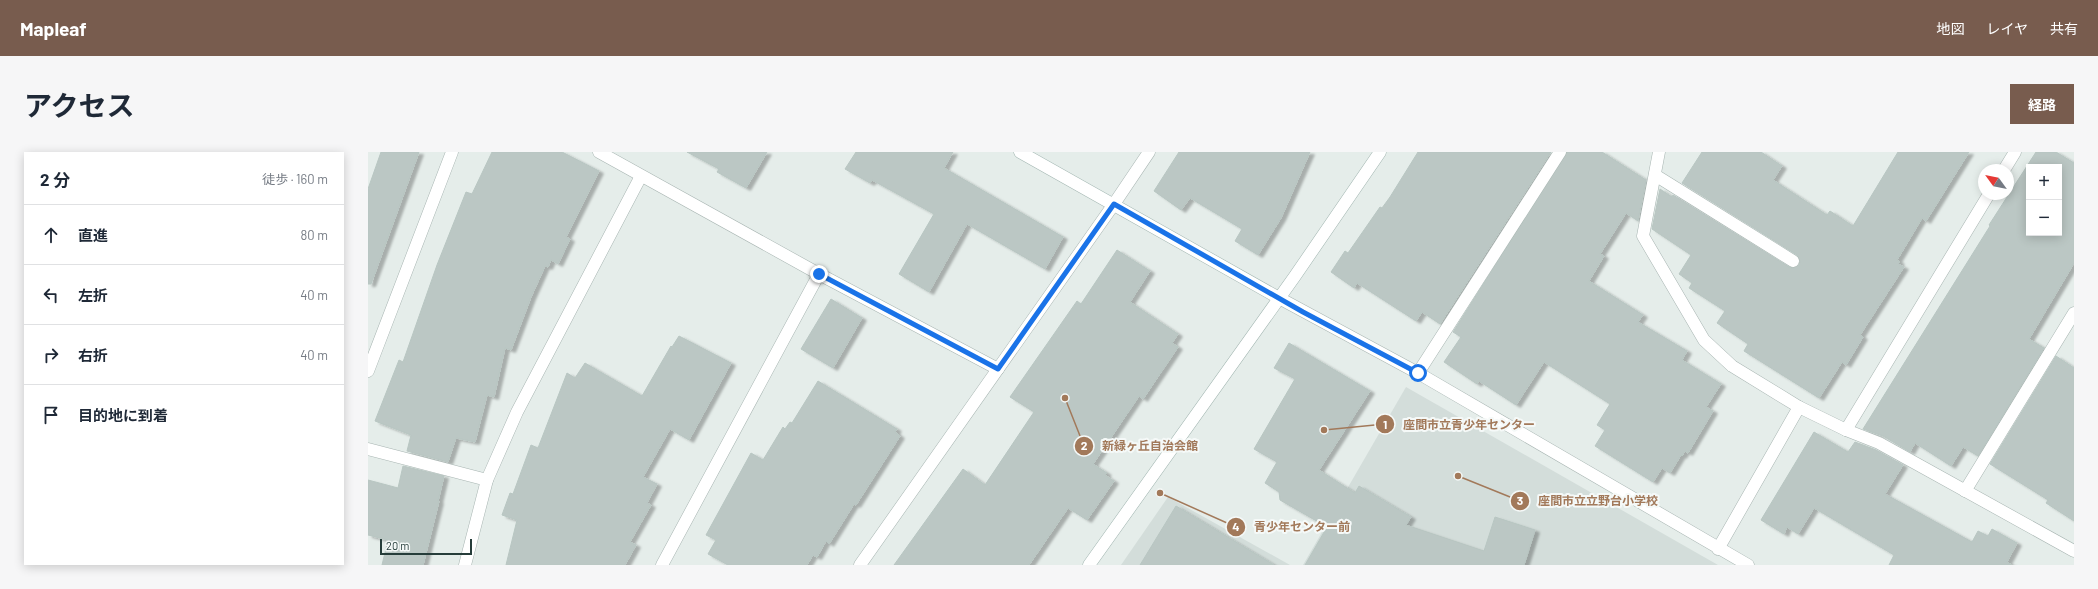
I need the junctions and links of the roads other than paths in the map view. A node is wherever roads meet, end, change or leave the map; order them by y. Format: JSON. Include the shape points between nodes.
{"nodes":[{"id":1,"x":452,"y":152,"type":"edge"},
{"id":2,"x":600,"y":152,"type":"edge"},
{"id":3,"x":1020,"y":152,"type":"edge"},
{"id":4,"x":1149,"y":152,"type":"edge"},
{"id":5,"x":1380,"y":152,"type":"edge"},
{"id":6,"x":1560,"y":152,"type":"edge"},
{"id":7,"x":1659,"y":152,"type":"edge"},
{"id":8,"x":2015,"y":152,"type":"edge"},
{"id":9,"x":2008,"y":164,"type":"edge"},
{"id":10,"x":1655,"y":175,"type":"junction"},
{"id":11,"x":641,"y":176,"type":"junction"},
{"id":12,"x":1985,"y":200,"type":"edge"},
{"id":13,"x":1114,"y":204,"type":"junction"},
{"id":14,"x":1793,"y":261,"type":"dead end"},
{"id":15,"x":819,"y":274,"type":"junction"},
{"id":16,"x":1279,"y":298,"type":"junction"},
{"id":17,"x":2074,"y":312,"type":"edge"},
{"id":18,"x":998,"y":369,"type":"junction"},
{"id":19,"x":368,"y":371,"type":"edge"},
{"id":20,"x":1418,"y":373,"type":"junction"},
{"id":21,"x":1799,"y":407,"type":"junction"},
{"id":22,"x":1846,"y":430,"type":"junction"},
{"id":23,"x":368,"y":449,"type":"edge"},
{"id":24,"x":487,"y":480,"type":"junction"},
{"id":25,"x":1965,"y":491,"type":"junction"},
{"id":26,"x":1718,"y":549,"type":"junction"},
{"id":27,"x":2074,"y":551,"type":"edge"},
{"id":28,"x":465,"y":565,"type":"edge"},
{"id":29,"x":662,"y":565,"type":"edge"},
{"id":30,"x":860,"y":565,"type":"edge"},
{"id":31,"x":1089,"y":565,"type":"edge"},
{"id":32,"x":1748,"y":565,"type":"edge"}],
"edges":[{"from":1,"to":19,"type":"street"},
{"from":2,"to":11,"type":"street"},
{"from":3,"to":13,"type":"street"},
{"from":4,"to":13,"type":"street"},
{"from":5,"to":16,"type":"street"},
{"from":6,"to":20,"type":"street"},
{"from":7,"to":10,"type":"street"},
{"from":8,"to":9,"type":"street"},
{"from":10,"to":14,"type":"street"},
{"from":10,"to":21,"type":"street","via":[[1643,236],[1704,340],[1732,366]]},
{"from":11,"to":15,"type":"street"},
{"from":11,"to":24,"type":"street","via":[[546,353]]},
{"from":12,"to":22,"type":"street"},
{"from":13,"to":16,"type":"street"},
{"from":13,"to":18,"type":"street"},
{"from":15,"to":18,"type":"street"},
{"from":15,"to":29,"type":"street"},
{"from":16,"to":20,"type":"street"},
{"from":16,"to":31,"type":"street"},
{"from":17,"to":25,"type":"street"},
{"from":18,"to":30,"type":"street"},
{"from":20,"to":26,"type":"street"},
{"from":21,"to":22,"type":"street"},
{"from":21,"to":26,"type":"street"},
{"from":22,"to":25,"type":"street","via":[[1880,443]]},
{"from":23,"to":24,"type":"street"},
{"from":24,"to":28,"type":"street"},
{"from":25,"to":27,"type":"street"},
{"from":26,"to":32,"type":"street"}]}
